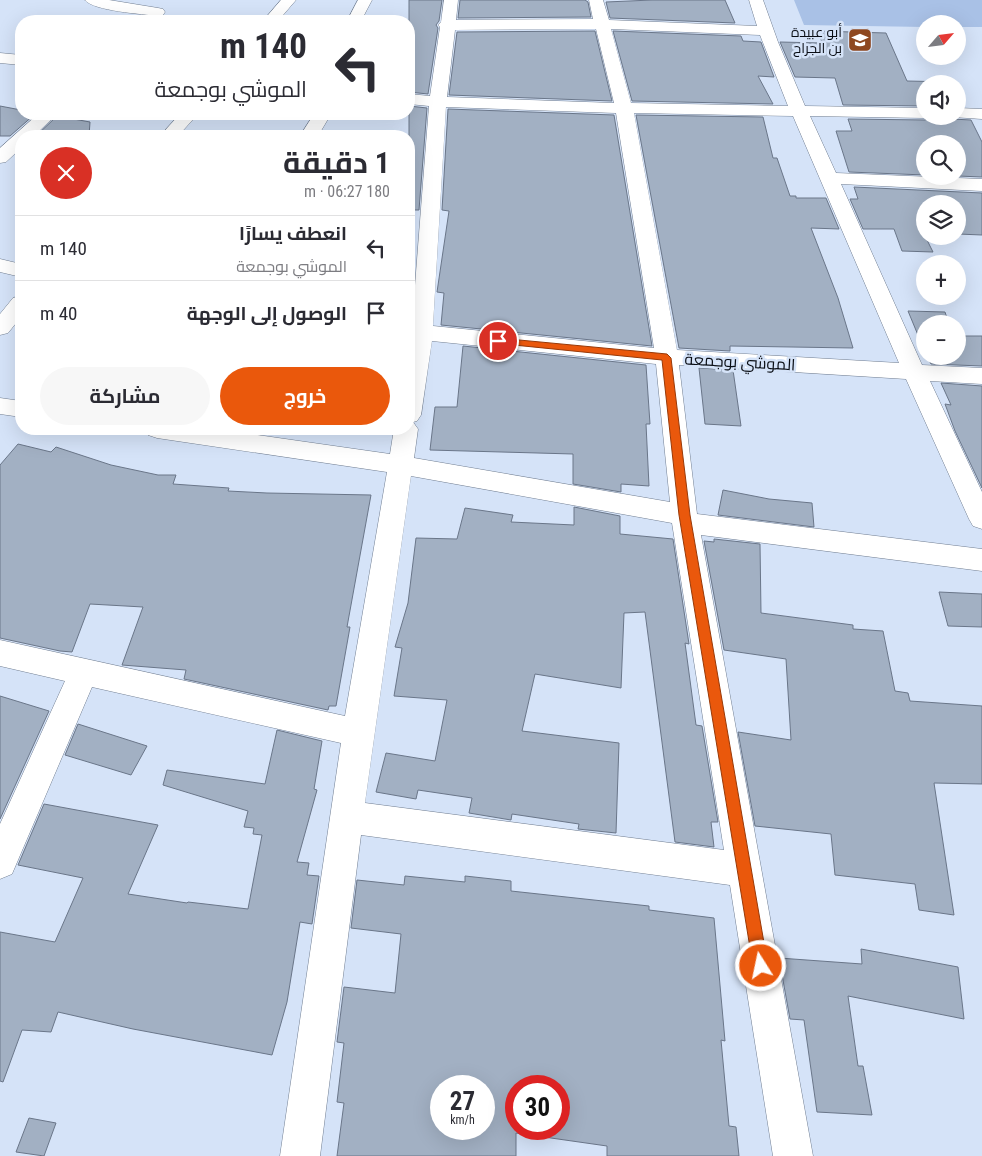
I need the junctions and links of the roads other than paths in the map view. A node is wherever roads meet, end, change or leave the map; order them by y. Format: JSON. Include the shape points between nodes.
{"nodes":[{"id":1,"x":92,"y":0,"type":"edge"},
{"id":2,"x":171,"y":0,"type":"edge"},
{"id":3,"x":289,"y":0,"type":"edge"},
{"id":4,"x":365,"y":0,"type":"edge"},
{"id":5,"x":451,"y":0,"type":"edge"},
{"id":6,"x":756,"y":0,"type":"edge"},
{"id":7,"x":599,"y":12,"type":"edge"},
{"id":8,"x":145,"y":15,"type":"edge"},
{"id":9,"x":155,"y":15,"type":"edge"},
{"id":10,"x":275,"y":15,"type":"edge"},
{"id":11,"x":357,"y":15,"type":"edge"},
{"id":12,"x":446,"y":25,"type":"junction"},
{"id":13,"x":766,"y":31,"type":"junction"},
{"id":14,"x":0,"y":58,"type":"edge"},
{"id":15,"x":15,"y":59,"type":"edge"},
{"id":16,"x":415,"y":100,"type":"edge"},
{"id":17,"x":438,"y":102,"type":"junction"},
{"id":18,"x":624,"y":108,"type":"junction"},
{"id":19,"x":800,"y":110,"type":"junction"},
{"id":20,"x":916,"y":113,"type":"edge"},
{"id":21,"x":966,"y":114,"type":"edge"},
{"id":22,"x":982,"y":114,"type":"edge"},
{"id":23,"x":41,"y":120,"type":"edge"},
{"id":24,"x":183,"y":120,"type":"edge"},
{"id":25,"x":30,"y":130,"type":"edge"},
{"id":26,"x":173,"y":130,"type":"edge"},
{"id":27,"x":15,"y":143,"type":"edge"},
{"id":28,"x":1,"y":155,"type":"edge"},
{"id":29,"x":829,"y":178,"type":"junction"},
{"id":30,"x":982,"y":185,"type":"edge"},
{"id":31,"x":0,"y":265,"type":"edge"},
{"id":32,"x":15,"y":269,"type":"edge"},
{"id":33,"x":15,"y":310,"type":"edge"},
{"id":34,"x":0,"y":328,"type":"edge"},
{"id":35,"x":416,"y":332,"type":"edge"},
{"id":36,"x":667,"y":358,"type":"junction"},
{"id":37,"x":914,"y":372,"type":"junction"},
{"id":38,"x":982,"y":376,"type":"edge"},
{"id":39,"x":0,"y":406,"type":"edge"},
{"id":40,"x":15,"y":408,"type":"edge"},
{"id":41,"x":198,"y":435,"type":"edge"},
{"id":42,"x":405,"y":435,"type":"edge"},
{"id":43,"x":400,"y":465,"type":"junction"},
{"id":44,"x":685,"y":519,"type":"junction"},
{"id":45,"x":982,"y":519,"type":"edge"},
{"id":46,"x":982,"y":560,"type":"edge"},
{"id":47,"x":0,"y":653,"type":"edge"},
{"id":48,"x":84,"y":672,"type":"junction"},
{"id":49,"x":358,"y":733,"type":"junction"},
{"id":50,"x":347,"y":817,"type":"junction"},
{"id":51,"x":0,"y":862,"type":"edge"},
{"id":52,"x":744,"y":870,"type":"junction"},
{"id":53,"x":300,"y":1156,"type":"edge"},
{"id":54,"x":793,"y":1156,"type":"edge"}],
"edges":[{"from":1,"to":8,"type":"street"},
{"from":2,"to":9,"type":"street"},
{"from":3,"to":10,"type":"street"},
{"from":4,"to":11,"type":"street"},
{"from":5,"to":12,"type":"street"},
{"from":6,"to":13,"type":"street"},
{"from":7,"to":12,"type":"street"},
{"from":7,"to":13,"type":"street"},
{"from":7,"to":18,"type":"street"},
{"from":12,"to":17,"type":"street"},
{"from":13,"to":19,"type":"street"},
{"from":14,"to":15,"type":"street"},
{"from":16,"to":17,"type":"street"},
{"from":17,"to":18,"type":"street"},
{"from":17,"to":35,"type":"street"},
{"from":18,"to":19,"type":"street"},
{"from":18,"to":36,"type":"street"},
{"from":19,"to":20,"type":"street"},
{"from":19,"to":29,"type":"street"},
{"from":21,"to":22,"type":"street"},
{"from":23,"to":25,"type":"street"},
{"from":24,"to":26,"type":"street"},
{"from":27,"to":28,"type":"street"},
{"from":29,"to":30,"type":"street"},
{"from":29,"to":37,"type":"street"},
{"from":31,"to":32,"type":"street"},
{"from":33,"to":34,"type":"street"},
{"from":35,"to":36,"type":"street","name":"الموشي بوجمعة"},
{"from":36,"to":37,"type":"street","name":"الموشي بوجمعة"},
{"from":36,"to":44,"type":"street"},
{"from":37,"to":38,"type":"street","name":"الموشي بوجمعة"},
{"from":37,"to":45,"type":"street"},
{"from":39,"to":40,"type":"street"},
{"from":41,"to":43,"type":"street"},
{"from":42,"to":43,"type":"street"},
{"from":43,"to":44,"type":"street"},
{"from":43,"to":49,"type":"street"},
{"from":44,"to":46,"type":"street"},
{"from":44,"to":52,"type":"street"},
{"from":47,"to":48,"type":"street"},
{"from":48,"to":49,"type":"street"},
{"from":48,"to":51,"type":"street"},
{"from":49,"to":50,"type":"street"},
{"from":50,"to":52,"type":"street"},
{"from":50,"to":53,"type":"street"},
{"from":52,"to":54,"type":"street"}]}
